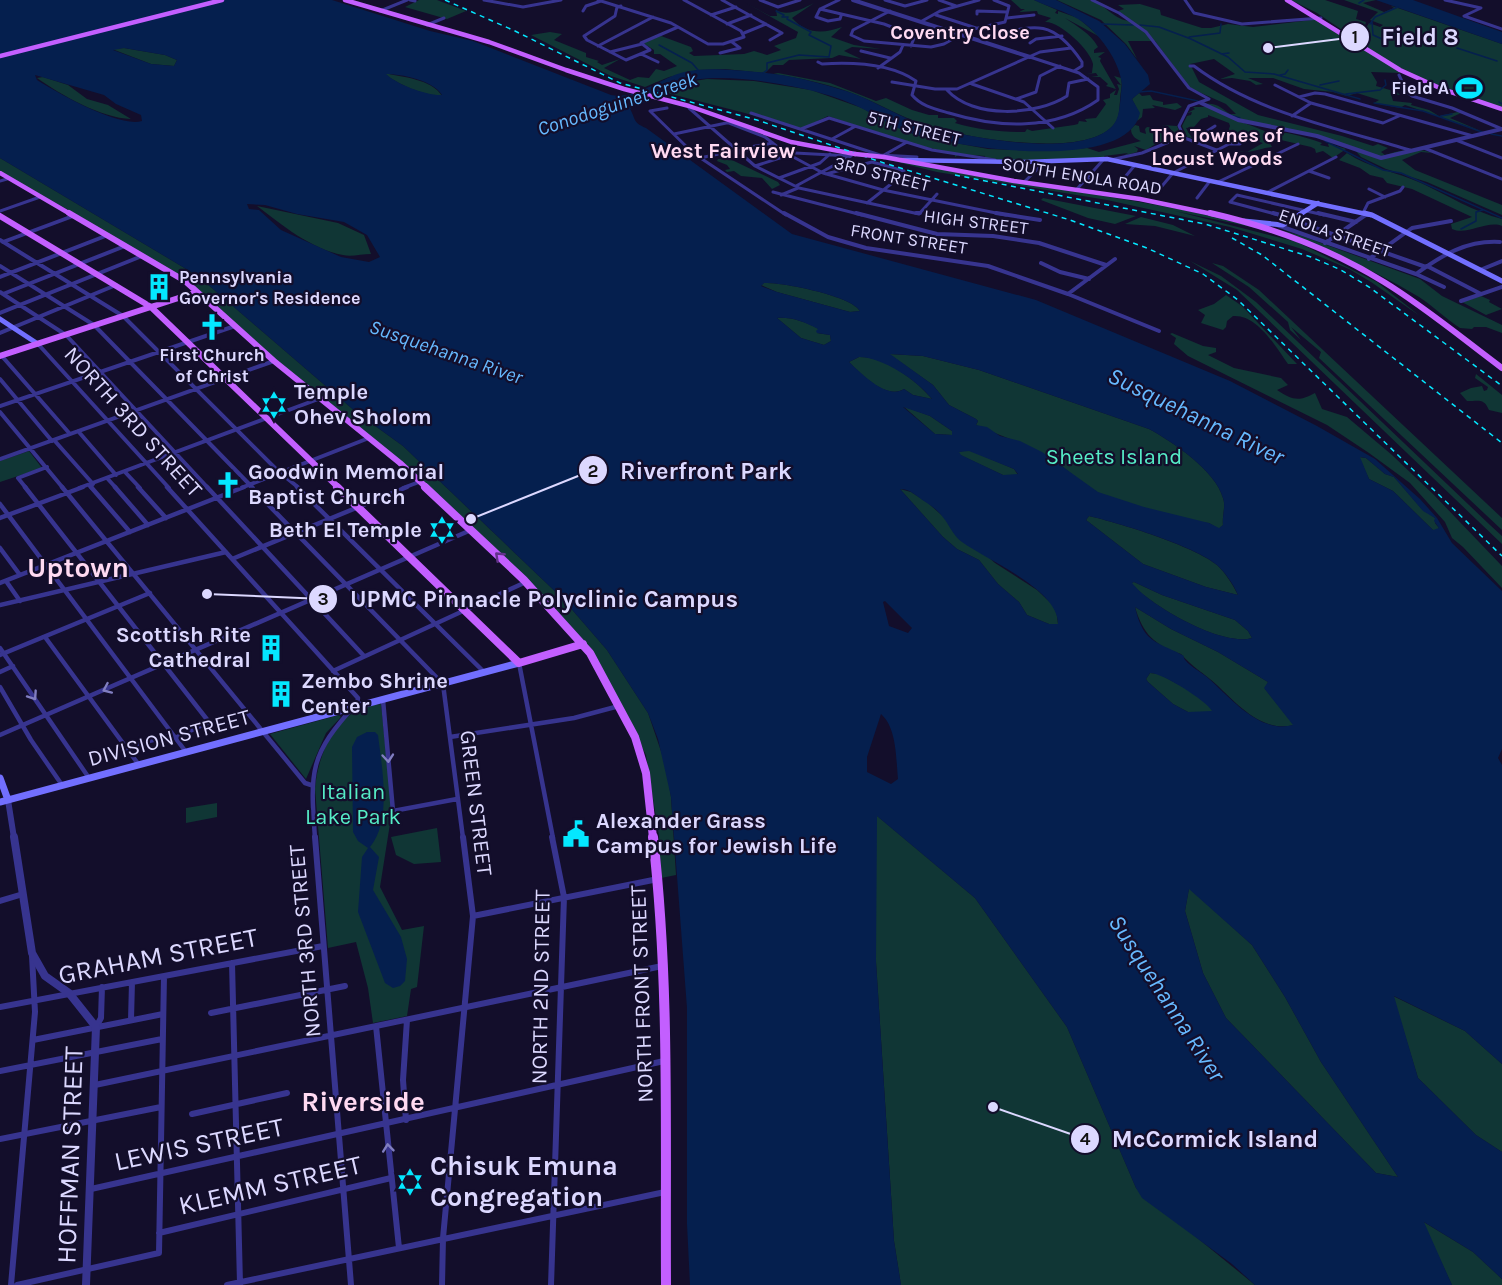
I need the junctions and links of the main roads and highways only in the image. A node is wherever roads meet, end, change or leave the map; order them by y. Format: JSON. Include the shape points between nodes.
{"nodes":[{"id":1,"x":220,"y":0,"type":"edge"},
{"id":2,"x":345,"y":0,"type":"edge"},
{"id":3,"x":1287,"y":0,"type":"edge"},
{"id":4,"x":0,"y":56,"type":"edge"},
{"id":5,"x":655,"y":98,"type":"junction"},
{"id":6,"x":1502,"y":109,"type":"edge"},
{"id":7,"x":709,"y":113,"type":"junction"},
{"id":8,"x":744,"y":120,"type":"road end"},
{"id":9,"x":756,"y":130,"type":"junction"},
{"id":10,"x":913,"y":159,"type":"junction"},
{"id":11,"x":0,"y":173,"type":"edge"},
{"id":12,"x":1318,"y":203,"type":"junction"},
{"id":13,"x":0,"y":214,"type":"edge"},
{"id":14,"x":1244,"y":221,"type":"junction"},
{"id":15,"x":1502,"y":281,"type":"edge"},
{"id":16,"x":198,"y":292,"type":"junction"},
{"id":17,"x":151,"y":307,"type":"junction"},
{"id":18,"x":0,"y":319,"type":"edge"},
{"id":19,"x":38,"y":344,"type":"junction"},
{"id":20,"x":1,"y":355,"type":"edge"},
{"id":21,"x":1502,"y":368,"type":"edge"},
{"id":22,"x":583,"y":644,"type":"junction"},
{"id":23,"x":556,"y":653,"type":"junction"},
{"id":24,"x":592,"y":660,"type":"junction"},
{"id":25,"x":519,"y":663,"type":"junction"},
{"id":26,"x":0,"y":778,"type":"edge"},
{"id":27,"x":4,"y":801,"type":"edge"},
{"id":28,"x":666,"y":1285,"type":"edge"}],
"edges":[{"from":1,"to":4,"type":"main road"},
{"from":2,"to":5,"type":"main road","via":[[491,43]]},
{"from":3,"to":6,"type":"main road","via":[[1408,74]]},
{"from":5,"to":7,"type":"main road","name":"SOUTH ENOLA ROAD"},
{"from":5,"to":7,"type":"main road","name":"SOUTH ENOLA ROAD"},
{"from":7,"to":9,"type":"main road","name":"SOUTH ENOLA ROAD"},
{"from":8,"to":9,"type":"main road"},
{"from":9,"to":10,"type":"main road","name":"SOUTH ENOLA ROAD","bridge":true,"via":[[805,146],[853,155]]},
{"from":10,"to":12,"type":"main road","via":[[1104,159]]},
{"from":10,"to":14,"type":"main road","name":"SOUTH ENOLA ROAD"},
{"from":11,"to":16,"type":"main road","name":"NORTH FRONT STREET"},
{"from":12,"to":14,"type":"main road","name":"ENOLA STREET","via":[[1286,224]]},
{"from":12,"to":15,"type":"main road","via":[[1365,213]]},
{"from":13,"to":17,"type":"main road"},
{"from":14,"to":21,"type":"main road","name":"SOUTH ENOLA ROAD","via":[[1352,263]]},
{"from":16,"to":17,"type":"main road"},
{"from":22,"to":16,"type":"main road","name":"NORTH FRONT STREET","one_way":true,"via":[[526,582],[400,463],[274,362]]},
{"from":17,"to":19,"type":"main road"},
{"from":17,"to":25,"type":"main road"},
{"from":18,"to":19,"type":"main road","name":"NORTH 3RD STREET"},
{"from":19,"to":20,"type":"main road"},
{"from":22,"to":23,"type":"main road","name":"DIVISION STREET"},
{"from":22,"to":24,"type":"main road","name":"NORTH FRONT STREET"},
{"from":23,"to":24,"type":"main road","name":"DIVISION STREET","via":[[579,650]]},
{"from":23,"to":25,"type":"main road","name":"DIVISION STREET"},
{"from":24,"to":28,"type":"main road","name":"NORTH FRONT STREET","via":[[638,743],[646,773],[658,879],[667,1060]]},
{"from":25,"to":27,"type":"main road","name":"DIVISION STREET"},
{"from":26,"to":27,"type":"main road"}]}
